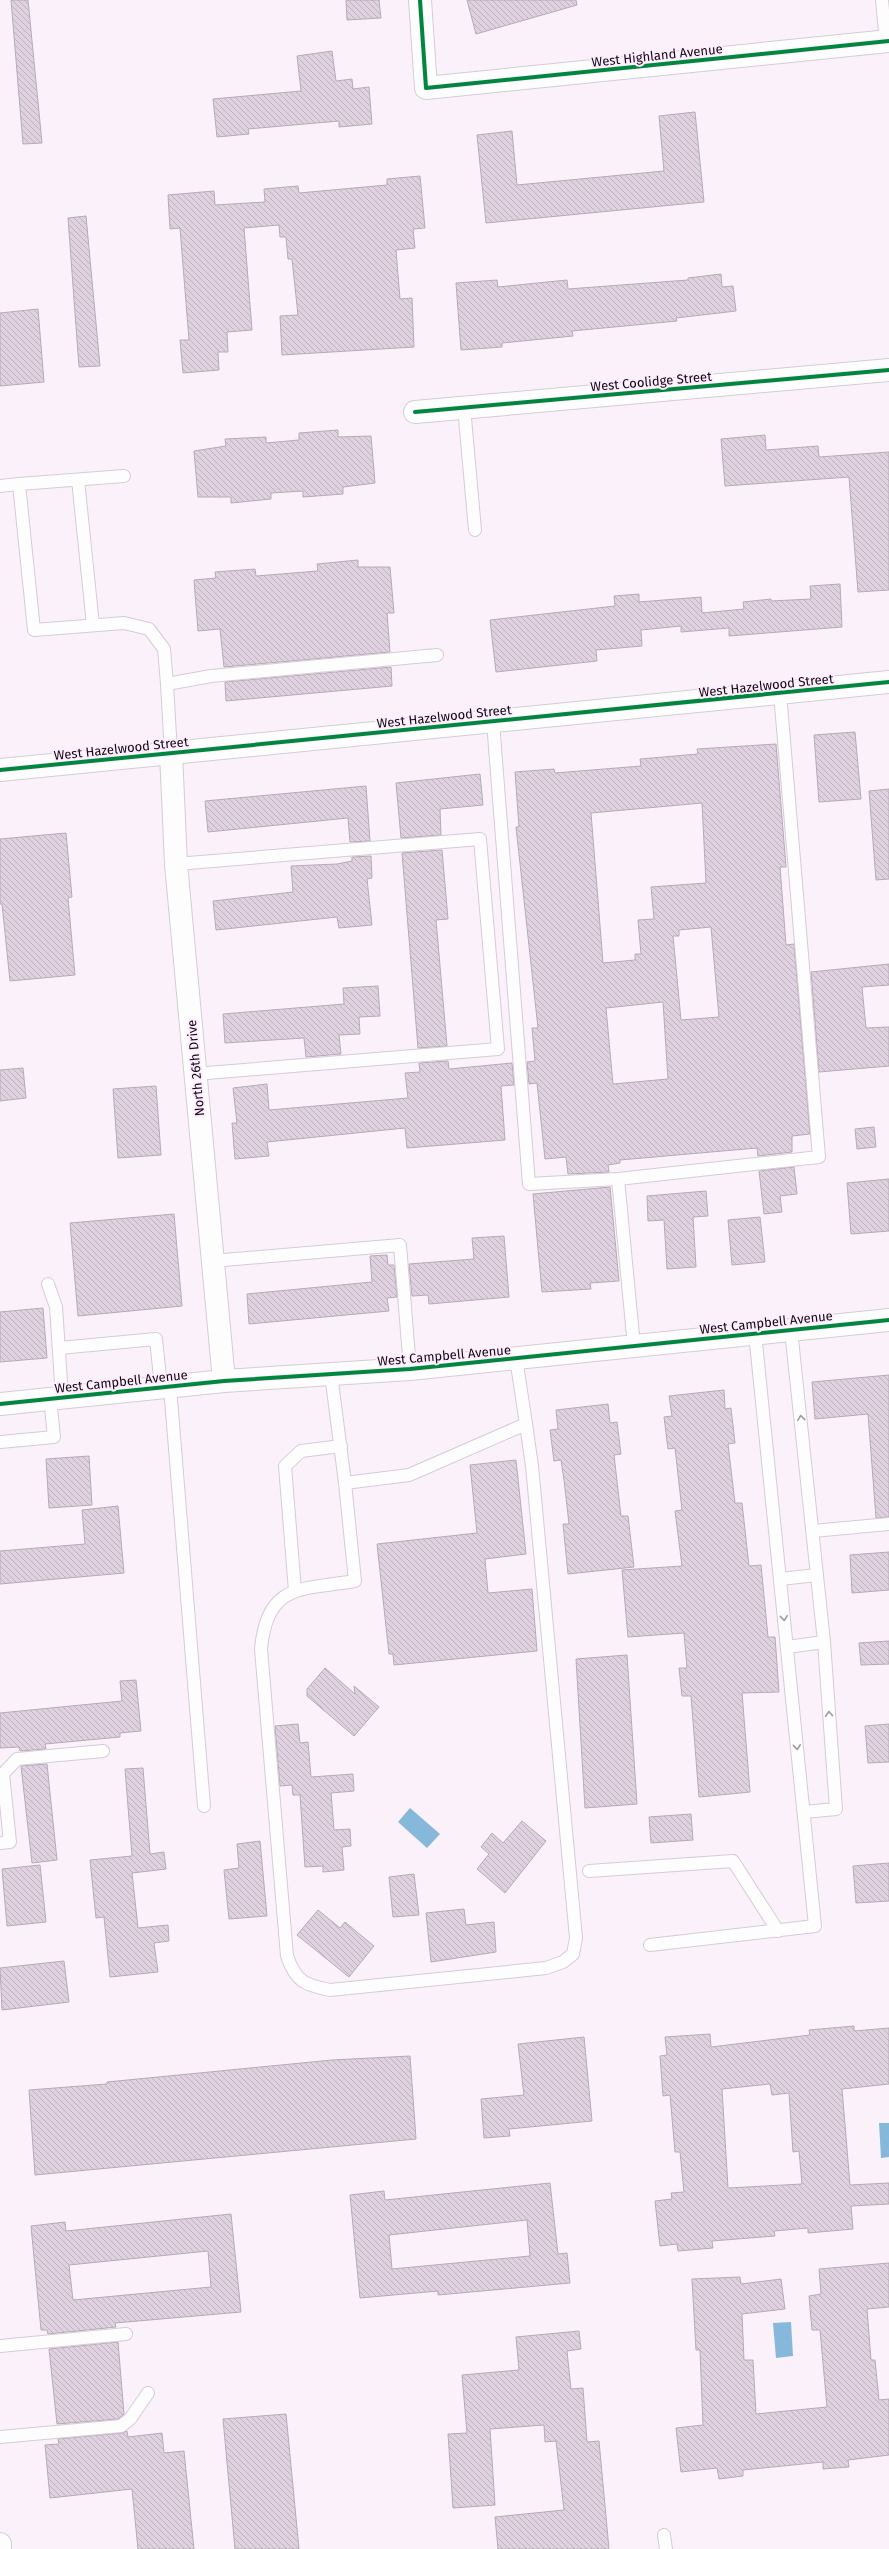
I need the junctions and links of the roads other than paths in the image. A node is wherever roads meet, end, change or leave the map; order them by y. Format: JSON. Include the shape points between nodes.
{"nodes":[{"id":1,"x":420,"y":0,"type":"edge"},
{"id":2,"x":882,"y":0,"type":"edge"},
{"id":3,"x":888,"y":42,"type":"edge"},
{"id":4,"x":889,"y":370,"type":"edge"},
{"id":5,"x":464,"y":407,"type":"junction"},
{"id":6,"x":415,"y":412,"type":"dead end"},
{"id":7,"x":124,"y":476,"type":"dead end"},
{"id":8,"x":78,"y":480,"type":"junction"},
{"id":9,"x":19,"y":484,"type":"junction"},
{"id":10,"x":0,"y":486,"type":"edge"},
{"id":11,"x":475,"y":530,"type":"dead end"},
{"id":12,"x":93,"y":626,"type":"junction"},
{"id":13,"x":437,"y":655,"type":"dead end"},
{"id":14,"x":889,"y":682,"type":"edge"},
{"id":15,"x":167,"y":684,"type":"junction"},
{"id":16,"x":780,"y":693,"type":"junction"},
{"id":17,"x":493,"y":722,"type":"junction"},
{"id":18,"x":171,"y":753,"type":"junction"},
{"id":19,"x":0,"y":770,"type":"edge"},
{"id":20,"x":176,"y":864,"type":"junction"},
{"id":21,"x":195,"y":1074,"type":"junction"},
{"id":22,"x":618,"y":1179,"type":"junction"},
{"id":23,"x":212,"y":1261,"type":"junction"},
{"id":24,"x":48,"y":1284,"type":"dead end"},
{"id":25,"x":889,"y":1320,"type":"edge"},
{"id":26,"x":791,"y":1330,"type":"junction"},
{"id":27,"x":754,"y":1334,"type":"junction"},
{"id":28,"x":634,"y":1346,"type":"junction"},
{"id":29,"x":58,"y":1348,"type":"junction"},
{"id":30,"x":516,"y":1358,"type":"junction"},
{"id":31,"x":410,"y":1369,"type":"junction"},
{"id":32,"x":331,"y":1374,"type":"junction"},
{"id":33,"x":224,"y":1381,"type":"junction"},
{"id":34,"x":165,"y":1387,"type":"junction"},
{"id":35,"x":56,"y":1398,"type":"junction"},
{"id":36,"x":0,"y":1404,"type":"edge"},
{"id":37,"x":526,"y":1424,"type":"junction"},
{"id":38,"x":0,"y":1442,"type":"edge"},
{"id":39,"x":341,"y":1446,"type":"junction"},
{"id":40,"x":345,"y":1483,"type":"junction"},
{"id":41,"x":889,"y":1524,"type":"edge"},
{"id":42,"x":813,"y":1531,"type":"junction"},
{"id":43,"x":817,"y":1575,"type":"junction"},
{"id":44,"x":780,"y":1579,"type":"junction"},
{"id":45,"x":295,"y":1591,"type":"junction"},
{"id":46,"x":824,"y":1642,"type":"junction"},
{"id":47,"x":787,"y":1647,"type":"junction"},
{"id":48,"x":103,"y":1751,"type":"dead end"},
{"id":49,"x":2,"y":1774,"type":"edge"},
{"id":50,"x":204,"y":1806,"type":"dead end"},
{"id":51,"x":804,"y":1812,"type":"junction"},
{"id":52,"x":0,"y":1843,"type":"edge"},
{"id":53,"x":589,"y":1871,"type":"dead end"},
{"id":54,"x":778,"y":1931,"type":"junction"},
{"id":55,"x":650,"y":1945,"type":"dead end"},
{"id":56,"x":126,"y":2334,"type":"dead end"},
{"id":57,"x":0,"y":2346,"type":"edge"},
{"id":58,"x":148,"y":2393,"type":"dead end"},
{"id":59,"x":0,"y":2437,"type":"edge"},
{"id":60,"x":664,"y":2536,"type":"dead end"},
{"id":61,"x":0,"y":2544,"type":"edge"},
{"id":62,"x":0,"y":2549,"type":"edge"},
{"id":63,"x":666,"y":2549,"type":"edge"}],
"edges":[{"from":1,"to":3,"type":"street","name":"West Highland Avenue","via":[[426,88]]},
{"from":2,"to":3,"type":"lane"},
{"from":4,"to":5,"type":"street","name":"West Coolidge Street"},
{"from":5,"to":6,"type":"street","name":"West Coolidge Street"},
{"from":5,"to":11,"type":"lane"},
{"from":7,"to":8,"type":"lane"},
{"from":8,"to":9,"type":"lane"},
{"from":8,"to":12,"type":"lane"},
{"from":9,"to":10,"type":"lane"},
{"from":9,"to":12,"type":"lane","via":[[34,630]]},
{"from":12,"to":15,"type":"lane","via":[[124,623],[149,629],[164,648]]},
{"from":13,"to":15,"type":"lane","via":[[211,676]]},
{"from":14,"to":16,"type":"street","name":"West Hazelwood Street"},
{"from":15,"to":18,"type":"lane"},
{"from":16,"to":17,"type":"street","name":"West Hazelwood Street"},
{"from":16,"to":22,"type":"lane","via":[[819,1157]]},
{"from":17,"to":18,"type":"street","name":"West Hazelwood Street"},
{"from":17,"to":22,"type":"lane","via":[[529,1184]]},
{"from":18,"to":19,"type":"street","name":"West Hazelwood Street"},
{"from":18,"to":20,"type":"street","name":"North 26th Drive"},
{"from":20,"to":21,"type":"street","name":"North 26th Drive"},
{"from":20,"to":21,"type":"lane","via":[[480,839],[498,1049]]},
{"from":21,"to":23,"type":"street","name":"North 26th Drive"},
{"from":22,"to":28,"type":"lane"},
{"from":23,"to":31,"type":"lane","via":[[400,1245]]},
{"from":23,"to":33,"type":"street","name":"North 26th Drive"},
{"from":24,"to":29,"type":"lane","via":[[56,1307]]},
{"from":25,"to":26,"type":"street","name":"West Campbell Avenue"},
{"from":26,"to":27,"type":"street","name":"West Campbell Avenue"},
{"from":42,"to":26,"type":"lane","one_way":true},
{"from":27,"to":28,"type":"street","name":"West Campbell Avenue"},
{"from":27,"to":44,"type":"lane"},
{"from":28,"to":30,"type":"street","name":"West Campbell Avenue"},
{"from":29,"to":34,"type":"lane","via":[[156,1339]]},
{"from":29,"to":35,"type":"lane"},
{"from":30,"to":31,"type":"street","name":"West Campbell Avenue"},
{"from":30,"to":37,"type":"lane"},
{"from":31,"to":32,"type":"street","name":"West Campbell Avenue"},
{"from":32,"to":33,"type":"street","name":"West Campbell Avenue"},
{"from":32,"to":39,"type":"lane"},
{"from":33,"to":34,"type":"street","name":"West Campbell Avenue"},
{"from":34,"to":35,"type":"street","name":"West Campbell Avenue"},
{"from":34,"to":50,"type":"lane"},
{"from":35,"to":36,"type":"street","name":"West Campbell Avenue"},
{"from":35,"to":38,"type":"lane","via":[[54,1437]]},
{"from":37,"to":40,"type":"lane","via":[[409,1475]]},
{"from":37,"to":45,"type":"lane","via":[[574,1903],[576,1949],[568,1958],[546,1968],[330,1990],[313,1987],[299,1980],[287,1956],[261,1649],[263,1628],[269,1612],[280,1598]]},
{"from":39,"to":40,"type":"lane"},
{"from":39,"to":45,"type":"lane","via":[[302,1451],[286,1466]]},
{"from":40,"to":45,"type":"lane","via":[[355,1581]]},
{"from":41,"to":42,"type":"lane"},
{"from":42,"to":43,"type":"lane"},
{"from":43,"to":44,"type":"lane"},
{"from":43,"to":46,"type":"lane"},
{"from":44,"to":47,"type":"lane","one_way":true},
{"from":46,"to":47,"type":"lane"},
{"from":51,"to":46,"type":"lane","one_way":true,"via":[[836,1809]]},
{"from":47,"to":51,"type":"lane","one_way":true},
{"from":48,"to":49,"type":"lane","via":[[17,1759]]},
{"from":49,"to":52,"type":"lane","via":[[10,1842]]},
{"from":51,"to":54,"type":"lane","via":[[815,1926]]},
{"from":53,"to":54,"type":"lane","via":[[733,1861]]},
{"from":54,"to":55,"type":"lane"},
{"from":56,"to":57,"type":"lane"},
{"from":58,"to":59,"type":"lane","via":[[130,2419],[121,2426]]},
{"from":60,"to":63,"type":"lane"},
{"from":61,"to":62,"type":"street"}]}
